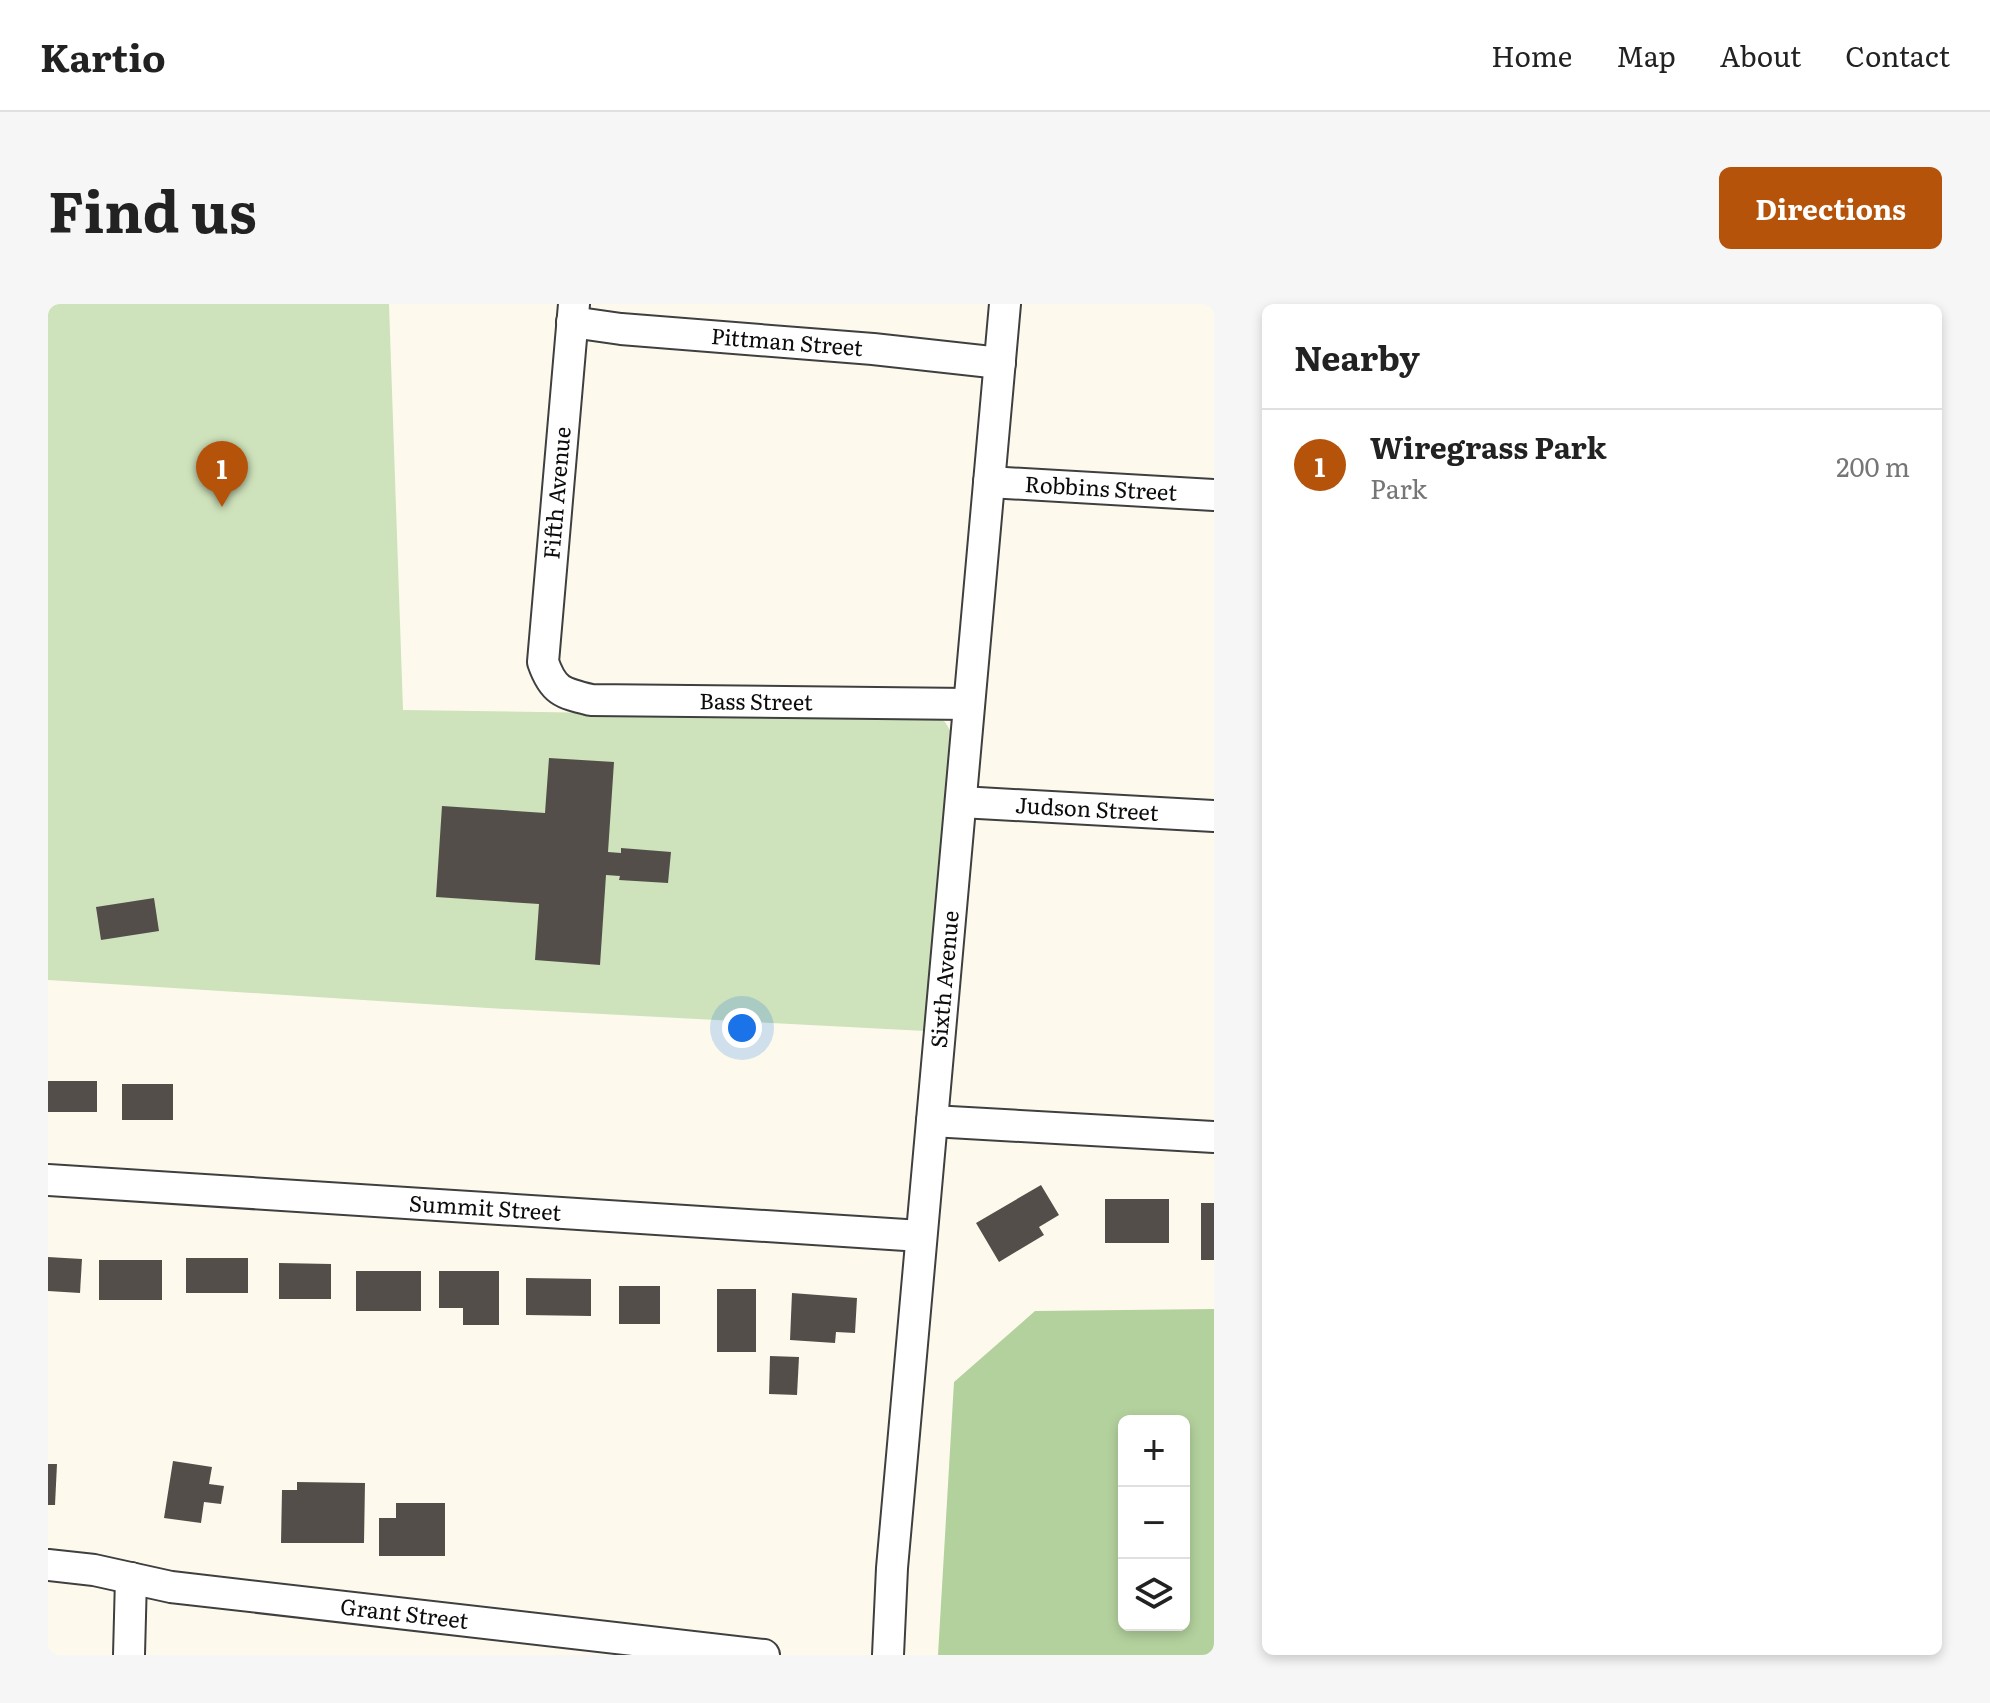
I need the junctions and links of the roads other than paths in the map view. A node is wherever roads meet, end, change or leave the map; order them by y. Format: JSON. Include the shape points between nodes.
{"nodes":[{"id":1,"x":1005,"y":304,"type":"edge"},
{"id":2,"x":573,"y":313,"type":"edge"},
{"id":3,"x":1000,"y":363,"type":"junction"},
{"id":4,"x":989,"y":482,"type":"junction"},
{"id":5,"x":1214,"y":495,"type":"edge"},
{"id":6,"x":550,"y":681,"type":"joint"},
{"id":7,"x":969,"y":704,"type":"junction"},
{"id":8,"x":961,"y":802,"type":"junction"},
{"id":9,"x":1214,"y":816,"type":"edge"},
{"id":10,"x":932,"y":1121,"type":"junction"},
{"id":11,"x":1214,"y":1137,"type":"edge"},
{"id":12,"x":48,"y":1180,"type":"edge"},
{"id":13,"x":921,"y":1236,"type":"junction"},
{"id":14,"x":48,"y":1565,"type":"edge"},
{"id":15,"x":131,"y":1578,"type":"junction"},
{"id":16,"x":129,"y":1655,"type":"edge"},
{"id":17,"x":764,"y":1655,"type":"edge"},
{"id":18,"x":888,"y":1655,"type":"edge"}],
"edges":[{"from":1,"to":3,"type":"street","name":"Sixth Avenue"},
{"from":2,"to":3,"type":"street","name":"Pittman Street","via":[[621,329]]},
{"from":2,"to":6,"type":"street","name":"Fifth Avenue","via":[[543,662]]},
{"from":3,"to":4,"type":"street","name":"Sixth Avenue"},
{"from":4,"to":5,"type":"street","name":"Robbins Street"},
{"from":4,"to":7,"type":"street","name":"Sixth Avenue"},
{"from":6,"to":7,"type":"street","name":"Bass Street","via":[[565,694],[591,700]]},
{"from":7,"to":8,"type":"street","name":"Sixth Avenue"},
{"from":8,"to":9,"type":"street","name":"Judson Street"},
{"from":8,"to":10,"type":"street","name":"Sixth Avenue"},
{"from":10,"to":11,"type":"street"},
{"from":10,"to":13,"type":"street","name":"Sixth Avenue"},
{"from":12,"to":13,"type":"street","name":"Summit Street"},
{"from":13,"to":18,"type":"street","name":"Sixth Avenue"},
{"from":14,"to":15,"type":"street","name":"Grant Street"},
{"from":15,"to":16,"type":"street"},
{"from":15,"to":17,"type":"street","name":"Grant Street","via":[[171,1587]]}]}
